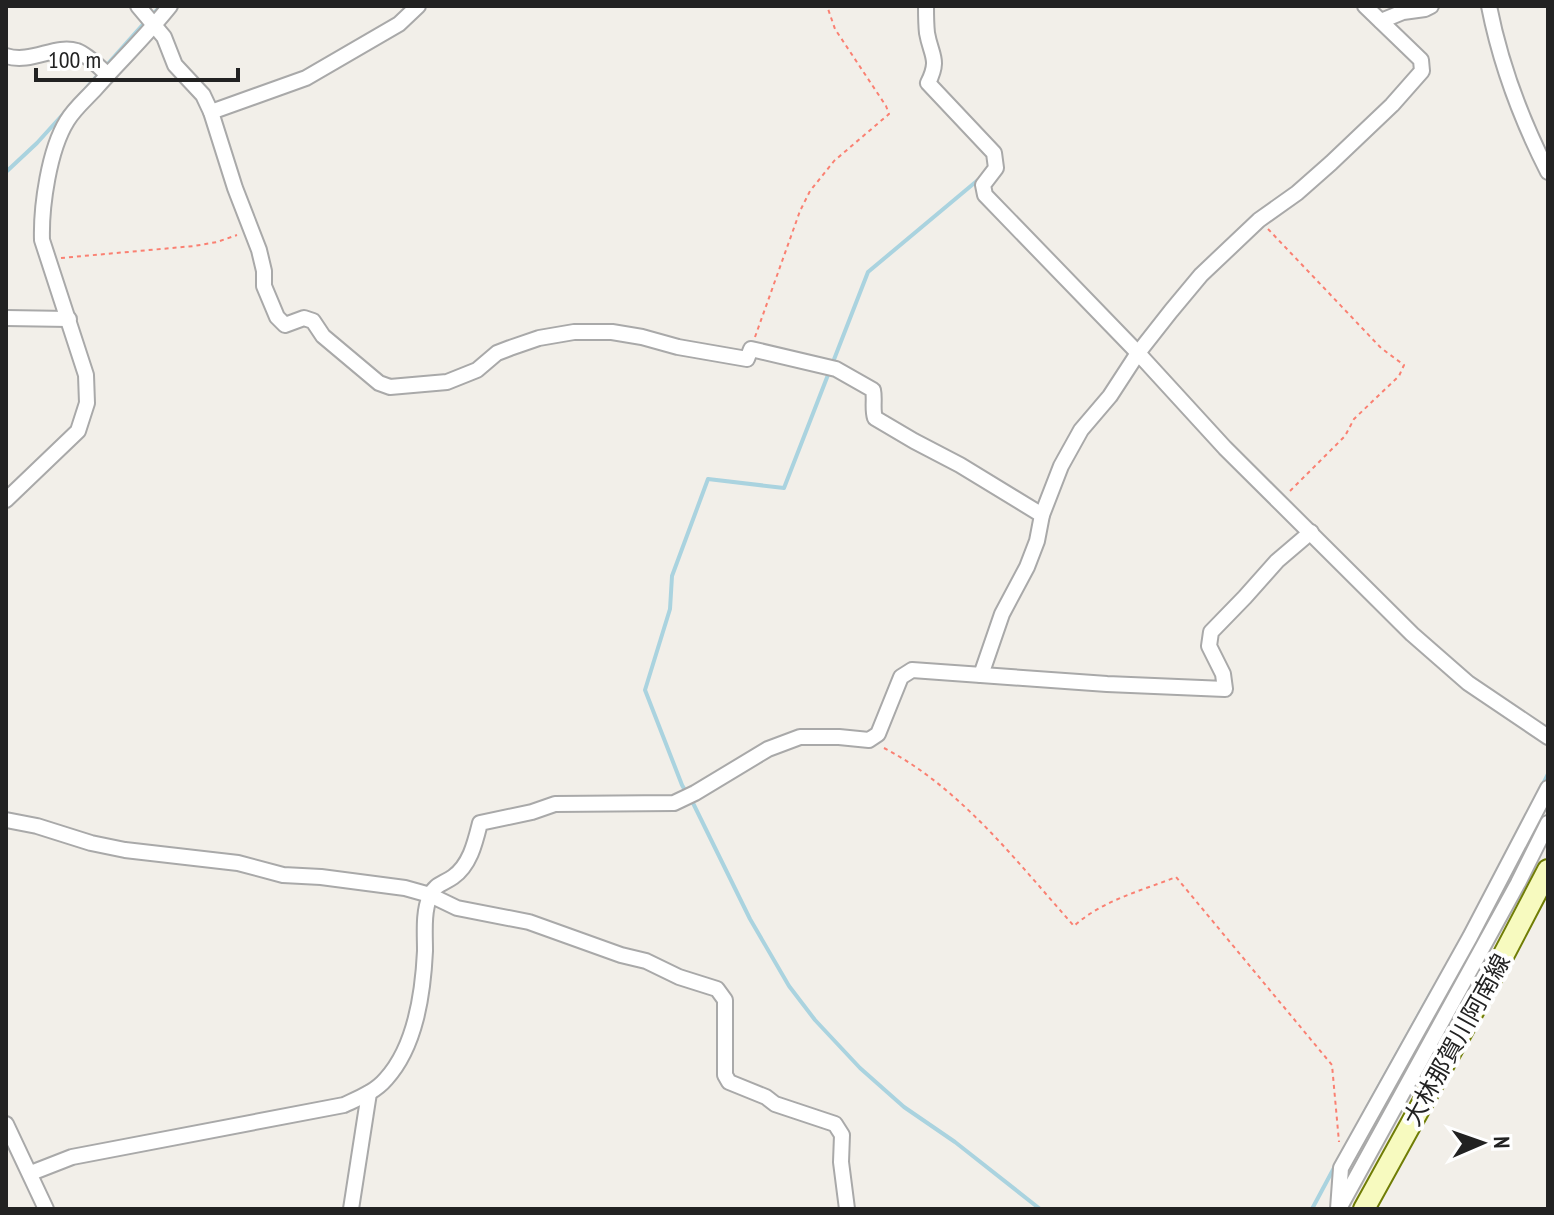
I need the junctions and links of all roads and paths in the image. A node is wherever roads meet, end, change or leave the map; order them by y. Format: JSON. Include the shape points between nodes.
{"nodes":[{"id":1,"x":170,"y":6,"type":"edge"},
{"id":2,"x":418,"y":6,"type":"edge"},
{"id":3,"x":827,"y":6,"type":"edge"},
{"id":4,"x":926,"y":6,"type":"edge"},
{"id":5,"x":1365,"y":6,"type":"edge"},
{"id":6,"x":1431,"y":6,"type":"edge"},
{"id":7,"x":1489,"y":6,"type":"edge"},
{"id":8,"x":147,"y":17,"type":"edge"},
{"id":9,"x":1381,"y":21,"type":"junction"},
{"id":10,"x":6,"y":56,"type":"edge"},
{"id":11,"x":104,"y":71,"type":"junction"},
{"id":12,"x":211,"y":112,"type":"junction"},
{"id":13,"x":1548,"y":172,"type":"edge"},
{"id":14,"x":1259,"y":220,"type":"junction"},
{"id":15,"x":251,"y":228,"type":"junction"},
{"id":16,"x":48,"y":260,"type":"junction"},
{"id":17,"x":6,"y":318,"type":"edge"},
{"id":18,"x":69,"y":319,"type":"junction"},
{"id":19,"x":751,"y":349,"type":"junction"},
{"id":20,"x":1138,"y":353,"type":"junction"},
{"id":21,"x":6,"y":500,"type":"edge"},
{"id":22,"x":1280,"y":501,"type":"junction"},
{"id":23,"x":1042,"y":515,"type":"junction"},
{"id":24,"x":1311,"y":532,"type":"junction"},
{"id":25,"x":981,"y":675,"type":"junction"},
{"id":26,"x":1548,"y":737,"type":"edge"},
{"id":27,"x":869,"y":740,"type":"junction"},
{"id":28,"x":1548,"y":788,"type":"edge"},
{"id":29,"x":6,"y":820,"type":"edge"},
{"id":30,"x":1548,"y":823,"type":"edge"},
{"id":31,"x":1548,"y":870,"type":"edge"},
{"id":32,"x":430,"y":895,"type":"junction"},
{"id":33,"x":369,"y":1093,"type":"junction"},
{"id":34,"x":6,"y":1124,"type":"edge"},
{"id":35,"x":1341,"y":1168,"type":"junction"},
{"id":36,"x":31,"y":1173,"type":"junction"},
{"id":37,"x":46,"y":1209,"type":"edge"},
{"id":38,"x":351,"y":1209,"type":"edge"},
{"id":39,"x":847,"y":1209,"type":"edge"},
{"id":40,"x":1339,"y":1209,"type":"edge"},
{"id":41,"x":1364,"y":1209,"type":"edge"}],
"edges":[{"from":1,"to":8,"type":"street"},
{"from":2,"to":12,"type":"street","via":[[399,24],[306,78]]},
{"from":3,"to":19,"type":"path","via":[[835,29],[889,114],[834,161],[810,191]]},
{"from":4,"to":20,"type":"street","via":[[935,63],[928,83],[994,153],[996,168],[983,185],[985,195]]},
{"from":5,"to":9,"type":"street"},
{"from":6,"to":9,"type":"street"},
{"from":7,"to":13,"type":"street","via":[[1500,51]]},
{"from":8,"to":11,"type":"street"},
{"from":8,"to":12,"type":"street"},
{"from":9,"to":14,"type":"street","via":[[1421,60],[1422,71],[1331,163]]},
{"from":10,"to":11,"type":"street","via":[[78,51]]},
{"from":11,"to":16,"type":"street","via":[[58,137],[41,222]]},
{"from":12,"to":15,"type":"street"},
{"from":14,"to":20,"type":"street","via":[[1201,275]]},
{"from":14,"to":22,"type":"path","via":[[1381,348],[1404,365],[1345,436]]},
{"from":15,"to":16,"type":"path","via":[[194,246]]},
{"from":15,"to":19,"type":"street","via":[[277,317],[285,325],[304,318],[313,321],[323,336],[390,387],[447,382],[477,370],[497,353],[574,332],[612,332],[747,359]]},
{"from":16,"to":18,"type":"street"},
{"from":17,"to":18,"type":"street"},
{"from":18,"to":21,"type":"street","via":[[86,375],[87,403],[78,431]]},
{"from":19,"to":23,"type":"street","via":[[827,366],[855,379],[873,390],[875,418]]},
{"from":20,"to":22,"type":"street"},
{"from":20,"to":23,"type":"street","via":[[1081,430]]},
{"from":22,"to":24,"type":"street"},
{"from":23,"to":25,"type":"street","via":[[1037,541],[1002,614]]},
{"from":24,"to":25,"type":"street","via":[[1211,632],[1209,646],[1225,689]]},
{"from":24,"to":26,"type":"street","via":[[1468,683]]},
{"from":25,"to":27,"type":"street","via":[[912,670],[901,677],[878,734]]},
{"from":27,"to":32,"type":"street","via":[[800,737],[768,749],[674,803],[555,804],[480,823],[468,862]]},
{"from":27,"to":35,"type":"path","via":[[904,758],[957,800],[1074,926],[1122,895],[1176,877],[1332,1065]]},
{"from":28,"to":35,"type":"street"},
{"from":29,"to":32,"type":"street","via":[[125,850]]},
{"from":30,"to":40,"type":"street"},
{"from":31,"to":41,"type":"main road","name":"大林那賀川阿南線"},
{"from":32,"to":33,"type":"street","via":[[416,1021],[404,1053],[387,1079]]},
{"from":32,"to":39,"type":"street","via":[[457,908],[529,922],[717,989],[725,1000],[729,1082],[835,1124],[842,1135]]},
{"from":33,"to":36,"type":"street","via":[[344,1105],[72,1157]]},
{"from":33,"to":38,"type":"street"},
{"from":34,"to":36,"type":"street"},
{"from":35,"to":40,"type":"street"},
{"from":36,"to":37,"type":"street"}]}
